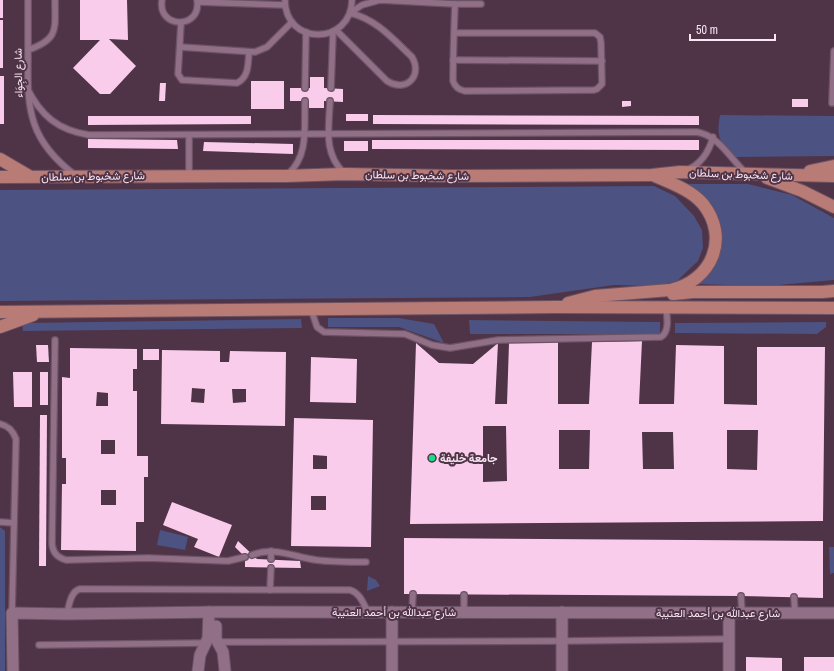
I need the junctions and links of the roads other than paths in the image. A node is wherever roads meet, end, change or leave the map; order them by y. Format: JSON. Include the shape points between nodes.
{"nodes":[{"id":1,"x":28,"y":0,"type":"edge"},
{"id":2,"x":55,"y":0,"type":"edge"},
{"id":3,"x":162,"y":0,"type":"edge"},
{"id":4,"x":352,"y":0,"type":"edge"},
{"id":5,"x":379,"y":0,"type":"edge"},
{"id":6,"x":198,"y":1,"type":"edge"},
{"id":7,"x":285,"y":2,"type":"edge"},
{"id":8,"x":455,"y":4,"type":"junction"},
{"id":9,"x":481,"y":4,"type":"dead end"},
{"id":10,"x":350,"y":13,"type":"junction"},
{"id":11,"x":180,"y":22,"type":"junction"},
{"id":12,"x":292,"y":22,"type":"junction"},
{"id":13,"x":334,"y":31,"type":"junction"},
{"id":14,"x":306,"y":32,"type":"junction"},
{"id":15,"x":454,"y":33,"type":"junction"},
{"id":16,"x":180,"y":47,"type":"junction"},
{"id":17,"x":28,"y":50,"type":"junction"},
{"id":18,"x":834,"y":51,"type":"edge"},
{"id":19,"x":249,"y":52,"type":"junction"},
{"id":20,"x":453,"y":60,"type":"junction"},
{"id":21,"x":602,"y":61,"type":"junction"},
{"id":22,"x":27,"y":88,"type":"junction"},
{"id":23,"x":305,"y":88,"type":"dead end"},
{"id":24,"x":331,"y":88,"type":"dead end"},
{"id":25,"x":305,"y":101,"type":"dead end"},
{"id":26,"x":330,"y":102,"type":"dead end"},
{"id":27,"x":832,"y":103,"type":"dead end"},
{"id":28,"x":305,"y":133,"type":"junction"},
{"id":29,"x":329,"y":133,"type":"junction"},
{"id":30,"x":189,"y":135,"type":"junction"},
{"id":31,"x":713,"y":137,"type":"junction"},
{"id":32,"x":0,"y":159,"type":"edge"},
{"id":33,"x":834,"y":166,"type":"edge"},
{"id":34,"x":680,"y":172,"type":"junction"},
{"id":35,"x":344,"y":174,"type":"junction"},
{"id":36,"x":753,"y":174,"type":"junction"},
{"id":37,"x":652,"y":175,"type":"junction"},
{"id":38,"x":77,"y":176,"type":"junction"},
{"id":39,"x":189,"y":176,"type":"junction"},
{"id":40,"x":286,"y":176,"type":"junction"},
{"id":41,"x":796,"y":176,"type":"junction"},
{"id":42,"x":834,"y":176,"type":"edge"},
{"id":43,"x":0,"y":177,"type":"edge"},
{"id":44,"x":30,"y":177,"type":"junction"},
{"id":45,"x":834,"y":207,"type":"edge"},
{"id":46,"x":834,"y":291,"type":"edge"},
{"id":47,"x":555,"y":307,"type":"junction"},
{"id":48,"x":614,"y":307,"type":"junction"},
{"id":49,"x":666,"y":307,"type":"junction"},
{"id":50,"x":834,"y":308,"type":"edge"},
{"id":51,"x":311,"y":309,"type":"junction"},
{"id":52,"x":0,"y":312,"type":"edge"},
{"id":53,"x":45,"y":312,"type":"junction"},
{"id":54,"x":0,"y":326,"type":"edge"},
{"id":55,"x":55,"y":340,"type":"dead end"},
{"id":56,"x":0,"y":424,"type":"edge"},
{"id":57,"x":0,"y":522,"type":"edge"},
{"id":58,"x":14,"y":523,"type":"junction"},
{"id":59,"x":271,"y":551,"type":"junction"},
{"id":60,"x":252,"y":555,"type":"dead end"},
{"id":61,"x":245,"y":557,"type":"dead end"},
{"id":62,"x":271,"y":559,"type":"dead end"},
{"id":63,"x":366,"y":562,"type":"dead end"},
{"id":64,"x":271,"y":568,"type":"dead end"},
{"id":65,"x":270,"y":590,"type":"junction"},
{"id":66,"x":413,"y":594,"type":"dead end"},
{"id":67,"x":464,"y":595,"type":"dead end"},
{"id":68,"x":741,"y":596,"type":"dead end"},
{"id":69,"x":794,"y":597,"type":"dead end"},
{"id":70,"x":212,"y":612,"type":"junction"},
{"id":71,"x":368,"y":612,"type":"junction"},
{"id":72,"x":392,"y":612,"type":"junction"},
{"id":73,"x":412,"y":612,"type":"junction"},
{"id":74,"x":464,"y":612,"type":"junction"},
{"id":75,"x":562,"y":612,"type":"junction"},
{"id":76,"x":12,"y":613,"type":"junction"},
{"id":77,"x":729,"y":613,"type":"junction"},
{"id":78,"x":742,"y":613,"type":"junction"},
{"id":79,"x":795,"y":613,"type":"junction"},
{"id":80,"x":834,"y":613,"type":"edge"},
{"id":81,"x":67,"y":614,"type":"junction"},
{"id":82,"x":729,"y":639,"type":"junction"},
{"id":83,"x":562,"y":641,"type":"junction"},
{"id":84,"x":392,"y":642,"type":"junction"},
{"id":85,"x":212,"y":643,"type":"junction"},
{"id":86,"x":39,"y":645,"type":"dead end"},
{"id":87,"x":13,"y":671,"type":"edge"},
{"id":88,"x":198,"y":671,"type":"edge"},
{"id":89,"x":225,"y":671,"type":"edge"},
{"id":90,"x":392,"y":671,"type":"edge"},
{"id":91,"x":562,"y":671,"type":"edge"},
{"id":92,"x":728,"y":671,"type":"edge"}],
"edges":[{"from":1,"to":17,"type":"lane","name":"شارع الجِوَاء"},
{"from":2,"to":17,"type":"lane","via":[[55,24],[51,36],[42,45]]},
{"from":3,"to":11,"type":"lane","via":[[165,16],[174,22]]},
{"from":4,"to":10,"type":"lane"},
{"from":5,"to":8,"type":"lane"},
{"from":5,"to":10,"type":"lane","via":[[362,5]]},
{"from":6,"to":7,"type":"lane"},
{"from":6,"to":11,"type":"lane","via":[[195,15],[190,20]]},
{"from":7,"to":12,"type":"lane"},
{"from":8,"to":9,"type":"lane"},
{"from":8,"to":15,"type":"lane"},
{"from":10,"to":13,"type":"lane"},
{"from":10,"to":13,"type":"lane","via":[[364,17],[377,25],[412,57],[416,69],[410,81],[399,85],[387,81]]},
{"from":11,"to":16,"type":"lane"},
{"from":12,"to":14,"type":"lane"},
{"from":12,"to":19,"type":"lane","via":[[267,47]]},
{"from":13,"to":14,"type":"lane","via":[[319,35]]},
{"from":13,"to":24,"type":"lane"},
{"from":14,"to":23,"type":"lane"},
{"from":15,"to":20,"type":"lane"},
{"from":15,"to":21,"type":"lane","via":[[592,32],[600,37]]},
{"from":16,"to":19,"type":"lane"},
{"from":16,"to":19,"type":"lane","via":[[179,76],[184,81],[237,83],[246,75]]},
{"from":17,"to":22,"type":"lane","name":"شارع الجِوَاء"},
{"from":18,"to":27,"type":"lane"},
{"from":20,"to":21,"type":"lane"},
{"from":20,"to":21,"type":"lane","via":[[454,84],[458,89],[465,91],[594,90],[602,84]]},
{"from":22,"to":30,"type":"lane","via":[[41,111],[63,128],[76,133]]},
{"from":22,"to":38,"type":"lane","name":"شارع الجِوَاء","via":[[29,106],[41,138],[51,153]]},
{"from":25,"to":28,"type":"lane"},
{"from":26,"to":29,"type":"lane"},
{"from":28,"to":29,"type":"lane"},
{"from":28,"to":30,"type":"lane"},
{"from":28,"to":40,"type":"lane","via":[[301,157]]},
{"from":29,"to":31,"type":"lane","via":[[697,132]]},
{"from":29,"to":35,"type":"lane","via":[[331,155]]},
{"from":30,"to":39,"type":"lane"},
{"from":31,"to":34,"type":"lane","via":[[705,156],[690,169]]},
{"from":31,"to":36,"type":"lane","via":[[732,159]]},
{"from":32,"to":44,"type":"main road"},
{"from":33,"to":41,"type":"main road"},
{"from":34,"to":36,"type":"main road","name":"شارع شخبوط بن سلطان"},
{"from":34,"to":37,"type":"main road","name":"شارع شخبوط بن سلطان"},
{"from":35,"to":37,"type":"main road","name":"شارع شخبوط بن سلطان"},
{"from":35,"to":40,"type":"main road","name":"شارع شخبوط بن سلطان"},
{"from":36,"to":41,"type":"main road","name":"شارع شخبوط بن سلطان"},
{"from":36,"to":45,"type":"main road","via":[[802,191]]},
{"from":37,"to":47,"type":"main road","via":[[678,186],[702,203],[714,228],[714,251],[710,263],[693,281],[670,290],[595,296]]},
{"from":38,"to":39,"type":"main road","name":"شارع شخبوط بن سلطان"},
{"from":38,"to":44,"type":"main road","name":"شارع شخبوط بن سلطان"},
{"from":39,"to":40,"type":"main road","name":"شارع شخبوط بن سلطان"},
{"from":41,"to":42,"type":"main road","name":"شارع شخبوط بن سلطان"},
{"from":43,"to":44,"type":"main road","name":"شارع شخبوط بن سلطان"},
{"from":46,"to":48,"type":"main road","via":[[693,292],[657,295]]},
{"from":47,"to":48,"type":"main road"},
{"from":47,"to":51,"type":"main road"},
{"from":48,"to":49,"type":"main road"},
{"from":49,"to":50,"type":"main road"},
{"from":49,"to":51,"type":"lane","via":[[667,329],[660,337],[498,340],[450,348],[432,345],[398,333],[324,332],[317,327]]},
{"from":51,"to":53,"type":"main road"},
{"from":52,"to":53,"type":"main road"},
{"from":53,"to":54,"type":"main road"},
{"from":55,"to":61,"type":"lane","via":[[52,550],[55,555],[66,560],[148,558],[228,561]]},
{"from":56,"to":58,"type":"lane","via":[[10,428],[16,439]]},
{"from":57,"to":58,"type":"lane"},
{"from":58,"to":76,"type":"lane"},
{"from":59,"to":60,"type":"lane"},
{"from":59,"to":62,"type":"lane"},
{"from":59,"to":63,"type":"lane","via":[[321,561]]},
{"from":64,"to":65,"type":"lane"},
{"from":65,"to":71,"type":"lane","via":[[350,590],[360,597]]},
{"from":65,"to":81,"type":"lane","via":[[80,588],[74,593]]},
{"from":66,"to":73,"type":"lane"},
{"from":67,"to":74,"type":"lane"},
{"from":68,"to":78,"type":"lane"},
{"from":69,"to":79,"type":"lane"},
{"from":70,"to":71,"type":"street","name":"شارع عبدالله بن أحمد العتيبة"},
{"from":70,"to":81,"type":"street","name":"شارع عبدالله بن أحمد العتيبة"},
{"from":70,"to":85,"type":"street","via":[[209,634]]},
{"from":71,"to":72,"type":"street","name":"شارع عبدالله بن أحمد العتيبة"},
{"from":72,"to":73,"type":"street","name":"شارع عبدالله بن أحمد العتيبة"},
{"from":72,"to":84,"type":"street"},
{"from":73,"to":74,"type":"street","name":"شارع عبدالله بن أحمد العتيبة"},
{"from":74,"to":75,"type":"street","name":"شارع عبدالله بن أحمد العتيبة"},
{"from":75,"to":77,"type":"street","name":"شارع عبدالله بن أحمد العتيبة"},
{"from":75,"to":83,"type":"street"},
{"from":76,"to":81,"type":"street","name":"شارع عبدالله بن أحمد العتيبة"},
{"from":76,"to":87,"type":"street"},
{"from":77,"to":78,"type":"street","name":"شارع عبدالله بن أحمد العتيبة"},
{"from":77,"to":82,"type":"street"},
{"from":78,"to":79,"type":"street","name":"شارع عبدالله بن أحمد العتيبة"},
{"from":79,"to":80,"type":"street","name":"شارع عبدالله بن أحمد العتيبة"},
{"from":82,"to":83,"type":"lane"},
{"from":82,"to":92,"type":"street"},
{"from":83,"to":84,"type":"lane"},
{"from":83,"to":91,"type":"street"},
{"from":84,"to":85,"type":"lane"},
{"from":84,"to":90,"type":"street"},
{"from":85,"to":86,"type":"lane"},
{"from":85,"to":88,"type":"street","via":[[200,655]]},
{"from":85,"to":89,"type":"street","via":[[223,652]]}]}
